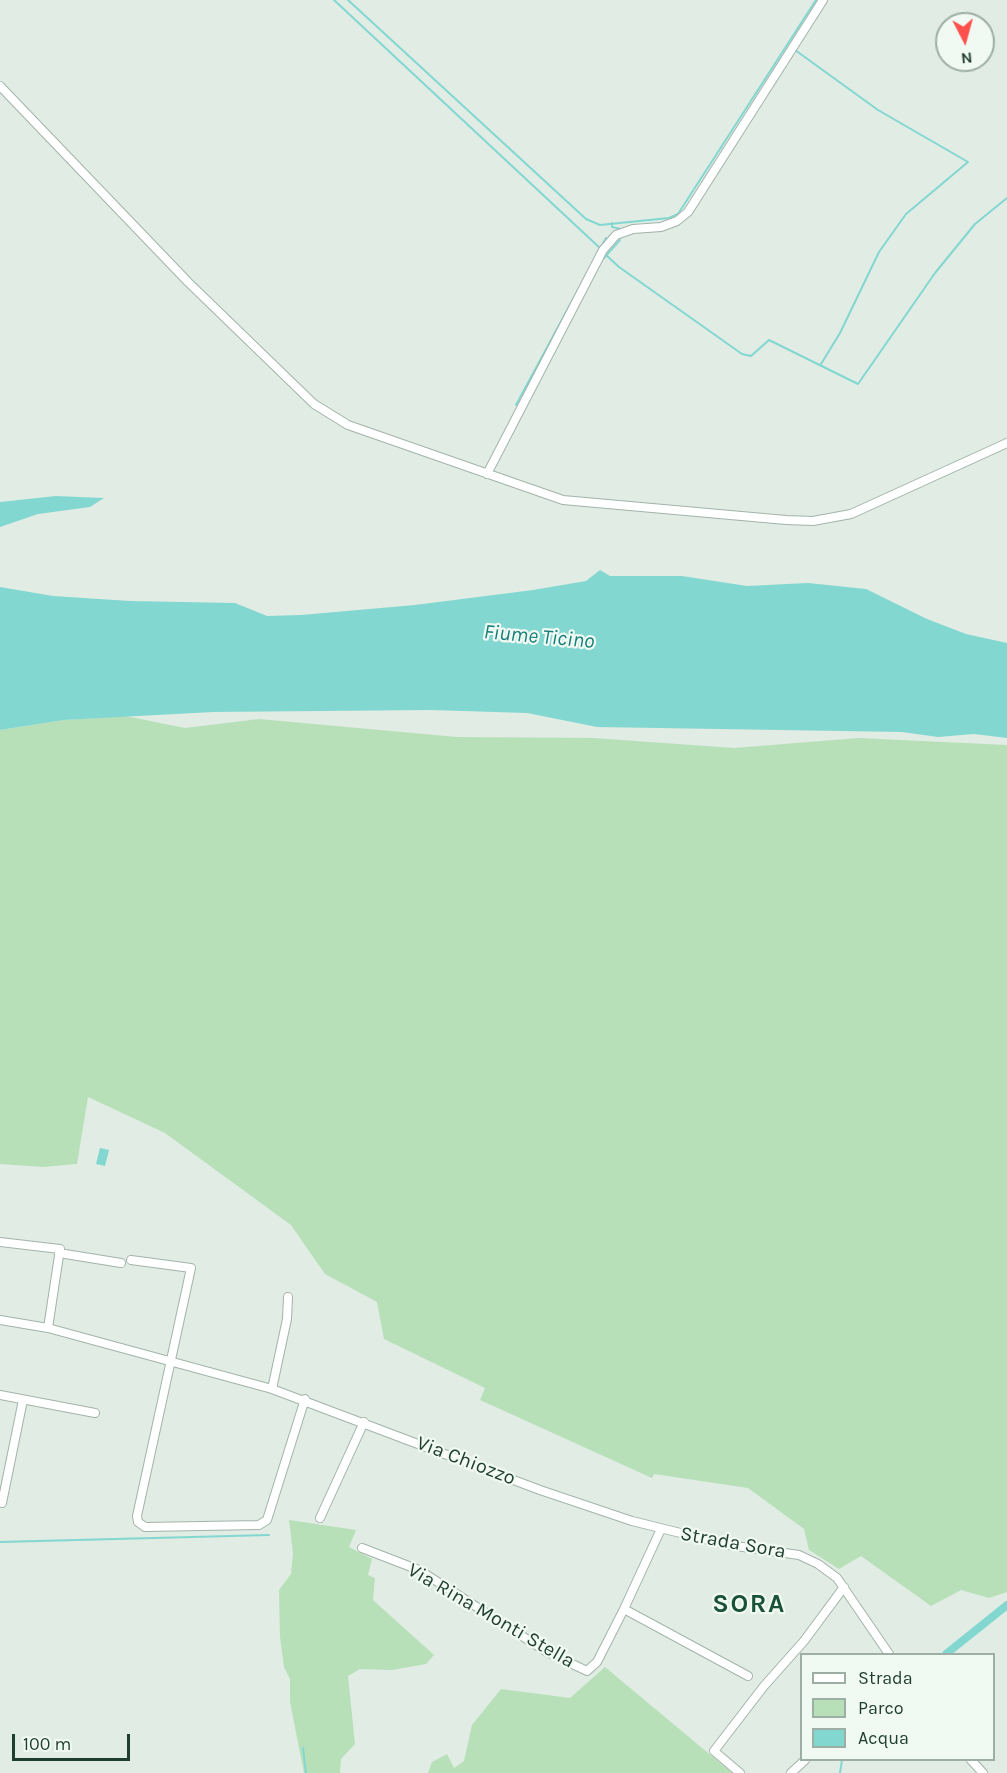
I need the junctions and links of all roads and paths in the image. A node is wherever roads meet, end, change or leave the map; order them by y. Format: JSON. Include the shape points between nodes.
{"nodes":[{"id":1,"x":823,"y":0,"type":"edge"},
{"id":2,"x":0,"y":86,"type":"edge"},
{"id":3,"x":1007,"y":442,"type":"edge"},
{"id":4,"x":487,"y":474,"type":"junction"},
{"id":5,"x":0,"y":1242,"type":"edge"},
{"id":6,"x":59,"y":1253,"type":"junction"},
{"id":7,"x":131,"y":1260,"type":"dead end"},
{"id":8,"x":121,"y":1263,"type":"dead end"},
{"id":9,"x":288,"y":1298,"type":"dead end"},
{"id":10,"x":0,"y":1320,"type":"edge"},
{"id":11,"x":48,"y":1328,"type":"junction"},
{"id":12,"x":170,"y":1363,"type":"junction"},
{"id":13,"x":272,"y":1389,"type":"junction"},
{"id":14,"x":0,"y":1395,"type":"edge"},
{"id":15,"x":23,"y":1400,"type":"junction"},
{"id":16,"x":305,"y":1400,"type":"junction"},
{"id":17,"x":95,"y":1413,"type":"dead end"},
{"id":18,"x":364,"y":1422,"type":"junction"},
{"id":19,"x":2,"y":1503,"type":"dead end"},
{"id":20,"x":320,"y":1518,"type":"dead end"},
{"id":21,"x":661,"y":1530,"type":"junction"},
{"id":22,"x":362,"y":1548,"type":"dead end"},
{"id":23,"x":844,"y":1587,"type":"junction"},
{"id":24,"x":624,"y":1609,"type":"junction"},
{"id":25,"x":888,"y":1653,"type":"edge"},
{"id":26,"x":587,"y":1671,"type":"joint"},
{"id":27,"x":748,"y":1676,"type":"dead end"},
{"id":28,"x":804,"y":1761,"type":"edge"},
{"id":29,"x":972,"y":1761,"type":"edge"},
{"id":30,"x":740,"y":1773,"type":"edge"},
{"id":31,"x":790,"y":1773,"type":"edge"},
{"id":32,"x":983,"y":1773,"type":"edge"}],
"edges":[{"from":1,"to":4,"type":"street","via":[[688,212],[661,227],[616,235],[603,250]]},
{"from":2,"to":4,"type":"street","via":[[188,282],[314,404],[348,425]]},
{"from":3,"to":4,"type":"street","via":[[851,514],[813,521],[589,505],[562,500]]},
{"from":5,"to":6,"type":"street","via":[[60,1249]]},
{"from":6,"to":8,"type":"street"},
{"from":6,"to":11,"type":"street"},
{"from":7,"to":12,"type":"street","via":[[190,1268]]},
{"from":9,"to":13,"type":"street"},
{"from":10,"to":11,"type":"street","name":"Via Chiozzo"},
{"from":11,"to":12,"type":"street","name":"Via Chiozzo"},
{"from":12,"to":13,"type":"street","name":"Via Chiozzo"},
{"from":12,"to":16,"type":"street","via":[[139,1509],[138,1522],[145,1527],[260,1525],[267,1520]]},
{"from":13,"to":16,"type":"street","name":"Via Chiozzo"},
{"from":14,"to":15,"type":"street"},
{"from":15,"to":17,"type":"street"},
{"from":15,"to":19,"type":"street"},
{"from":16,"to":18,"type":"street","name":"Via Chiozzo"},
{"from":18,"to":20,"type":"street"},
{"from":18,"to":21,"type":"street","name":"Via Chiozzo","via":[[540,1490]]},
{"from":21,"to":23,"type":"street","name":"Strada Sora","via":[[799,1555],[818,1564]]},
{"from":21,"to":24,"type":"street","name":"Strada Sora"},
{"from":22,"to":26,"type":"street","name":"Via Rina Monti Stella","via":[[419,1570],[547,1652]]},
{"from":23,"to":25,"type":"street","name":"Strada Sora"},
{"from":23,"to":30,"type":"street","via":[[714,1751]]},
{"from":24,"to":26,"type":"street","name":"Strada Sora","via":[[597,1662]]},
{"from":24,"to":27,"type":"street"},
{"from":28,"to":31,"type":"street"},
{"from":29,"to":32,"type":"street"}]}
